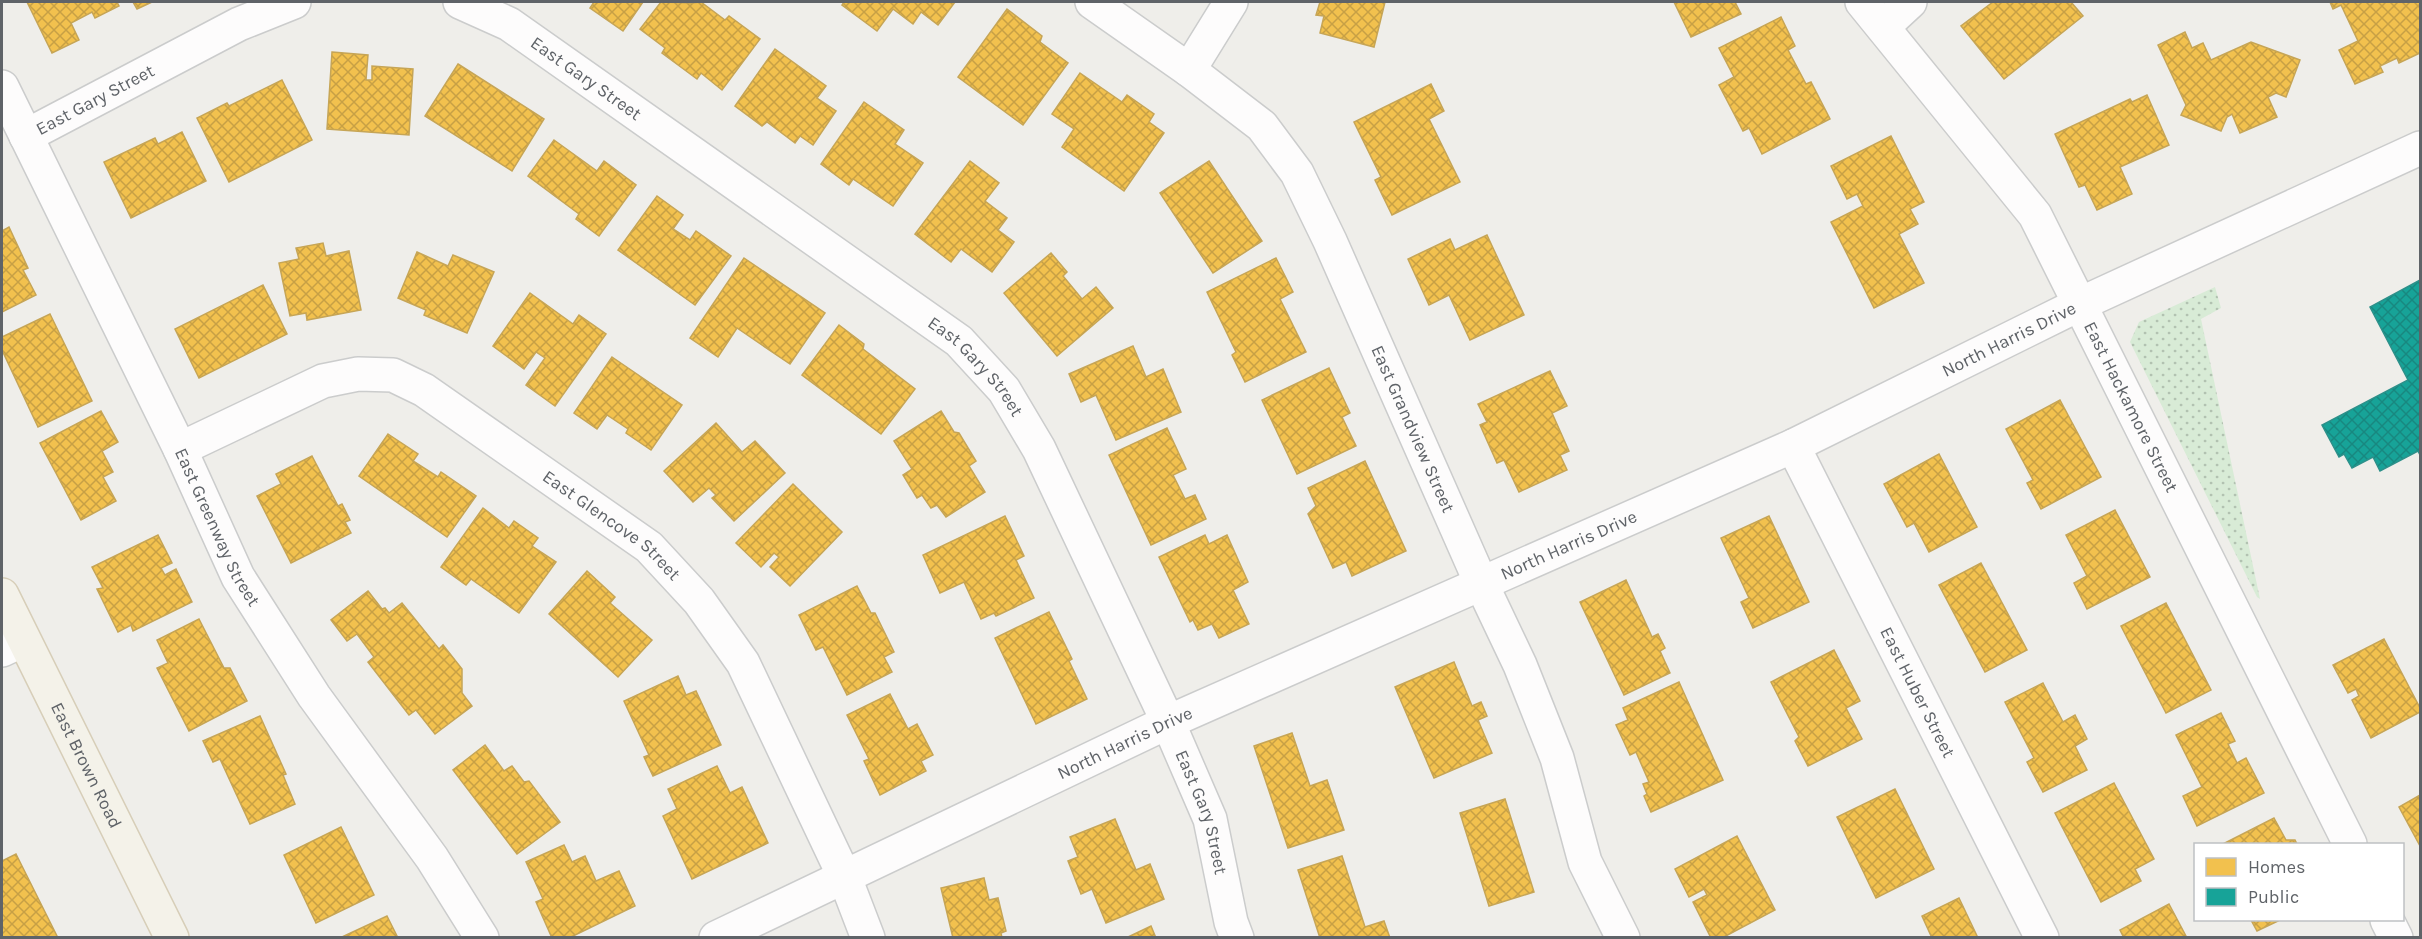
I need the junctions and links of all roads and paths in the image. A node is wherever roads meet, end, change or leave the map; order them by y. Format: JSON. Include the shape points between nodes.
{"nodes":[{"id":1,"x":294,"y":2,"type":"edge"},
{"id":2,"x":460,"y":2,"type":"edge"},
{"id":3,"x":1092,"y":2,"type":"edge"},
{"id":4,"x":1231,"y":2,"type":"edge"},
{"id":5,"x":1862,"y":2,"type":"edge"},
{"id":6,"x":1910,"y":2,"type":"edge"},
{"id":7,"x":1883,"y":27,"type":"junction"},
{"id":8,"x":1189,"y":70,"type":"junction"},
{"id":9,"x":2,"y":87,"type":"edge"},
{"id":10,"x":26,"y":136,"type":"junction"},
{"id":11,"x":2421,"y":148,"type":"edge"},
{"id":12,"x":2080,"y":304,"type":"junction"},
{"id":13,"x":1792,"y":446,"type":"junction"},
{"id":14,"x":180,"y":449,"type":"junction"},
{"id":15,"x":1480,"y":583,"type":"junction"},
{"id":16,"x":2,"y":595,"type":"edge"},
{"id":17,"x":12,"y":645,"type":"edge"},
{"id":18,"x":1168,"y":722,"type":"junction"},
{"id":19,"x":2350,"y":843,"type":"edge"},
{"id":20,"x":845,"y":878,"type":"junction"},
{"id":21,"x":2388,"y":921,"type":"edge"},
{"id":22,"x":2421,"y":935,"type":"edge"},
{"id":23,"x":172,"y":938,"type":"edge"},
{"id":24,"x":482,"y":938,"type":"edge"},
{"id":25,"x":716,"y":938,"type":"edge"},
{"id":26,"x":868,"y":938,"type":"edge"},
{"id":27,"x":1238,"y":938,"type":"edge"},
{"id":28,"x":1623,"y":938,"type":"edge"},
{"id":29,"x":2042,"y":938,"type":"edge"},
{"id":30,"x":2396,"y":938,"type":"edge"},
{"id":31,"x":2416,"y":938,"type":"edge"}],
"edges":[{"from":1,"to":10,"type":"street","name":"East Gary Street","via":[[239,24]]},
{"from":2,"to":18,"type":"street","name":"East Gary Street","via":[[509,24],[959,341],[1004,390],[1039,449]]},
{"from":3,"to":8,"type":"street","name":"East Grandview Street"},
{"from":4,"to":8,"type":"street"},
{"from":5,"to":7,"type":"street","name":"East Hackamore Street"},
{"from":6,"to":7,"type":"street"},
{"from":7,"to":12,"type":"street","name":"East Hackamore Street","via":[[2035,215]]},
{"from":8,"to":15,"type":"street","name":"East Grandview Street","via":[[1262,126],[1297,173]]},
{"from":9,"to":10,"type":"street","name":"East Greenway Street"},
{"from":10,"to":14,"type":"street","name":"East Greenway Street"},
{"from":11,"to":12,"type":"street","name":"North Harris Drive"},
{"from":12,"to":13,"type":"street","name":"North Harris Drive"},
{"from":12,"to":19,"type":"street","name":"East Hackamore Street"},
{"from":13,"to":15,"type":"street","name":"North Harris Drive"},
{"from":13,"to":29,"type":"street","name":"East Huber Street"},
{"from":14,"to":20,"type":"street","name":"East Glencove Street","via":[[323,381],[358,374],[393,375],[424,390],[649,547],[699,601],[743,663]]},
{"from":14,"to":24,"type":"street","name":"East Greenway Street","via":[[238,577],[314,696],[432,858]]},
{"from":15,"to":18,"type":"street","name":"North Harris Drive"},
{"from":15,"to":28,"type":"street","name":"East Grandview Street","via":[[1520,665],[1557,758],[1585,862]]},
{"from":16,"to":17,"type":"main road","name":"East Brown Road"},
{"from":17,"to":23,"type":"main road","name":"East Brown Road"},
{"from":18,"to":20,"type":"street","name":"North Harris Drive"},
{"from":18,"to":27,"type":"street","name":"East Gary Street","via":[[1210,819],[1231,922]]},
{"from":20,"to":25,"type":"street","name":"North Harris Drive"},
{"from":20,"to":26,"type":"street","name":"East Glencove Street"},
{"from":21,"to":30,"type":"street"},
{"from":22,"to":31,"type":"street"}]}
